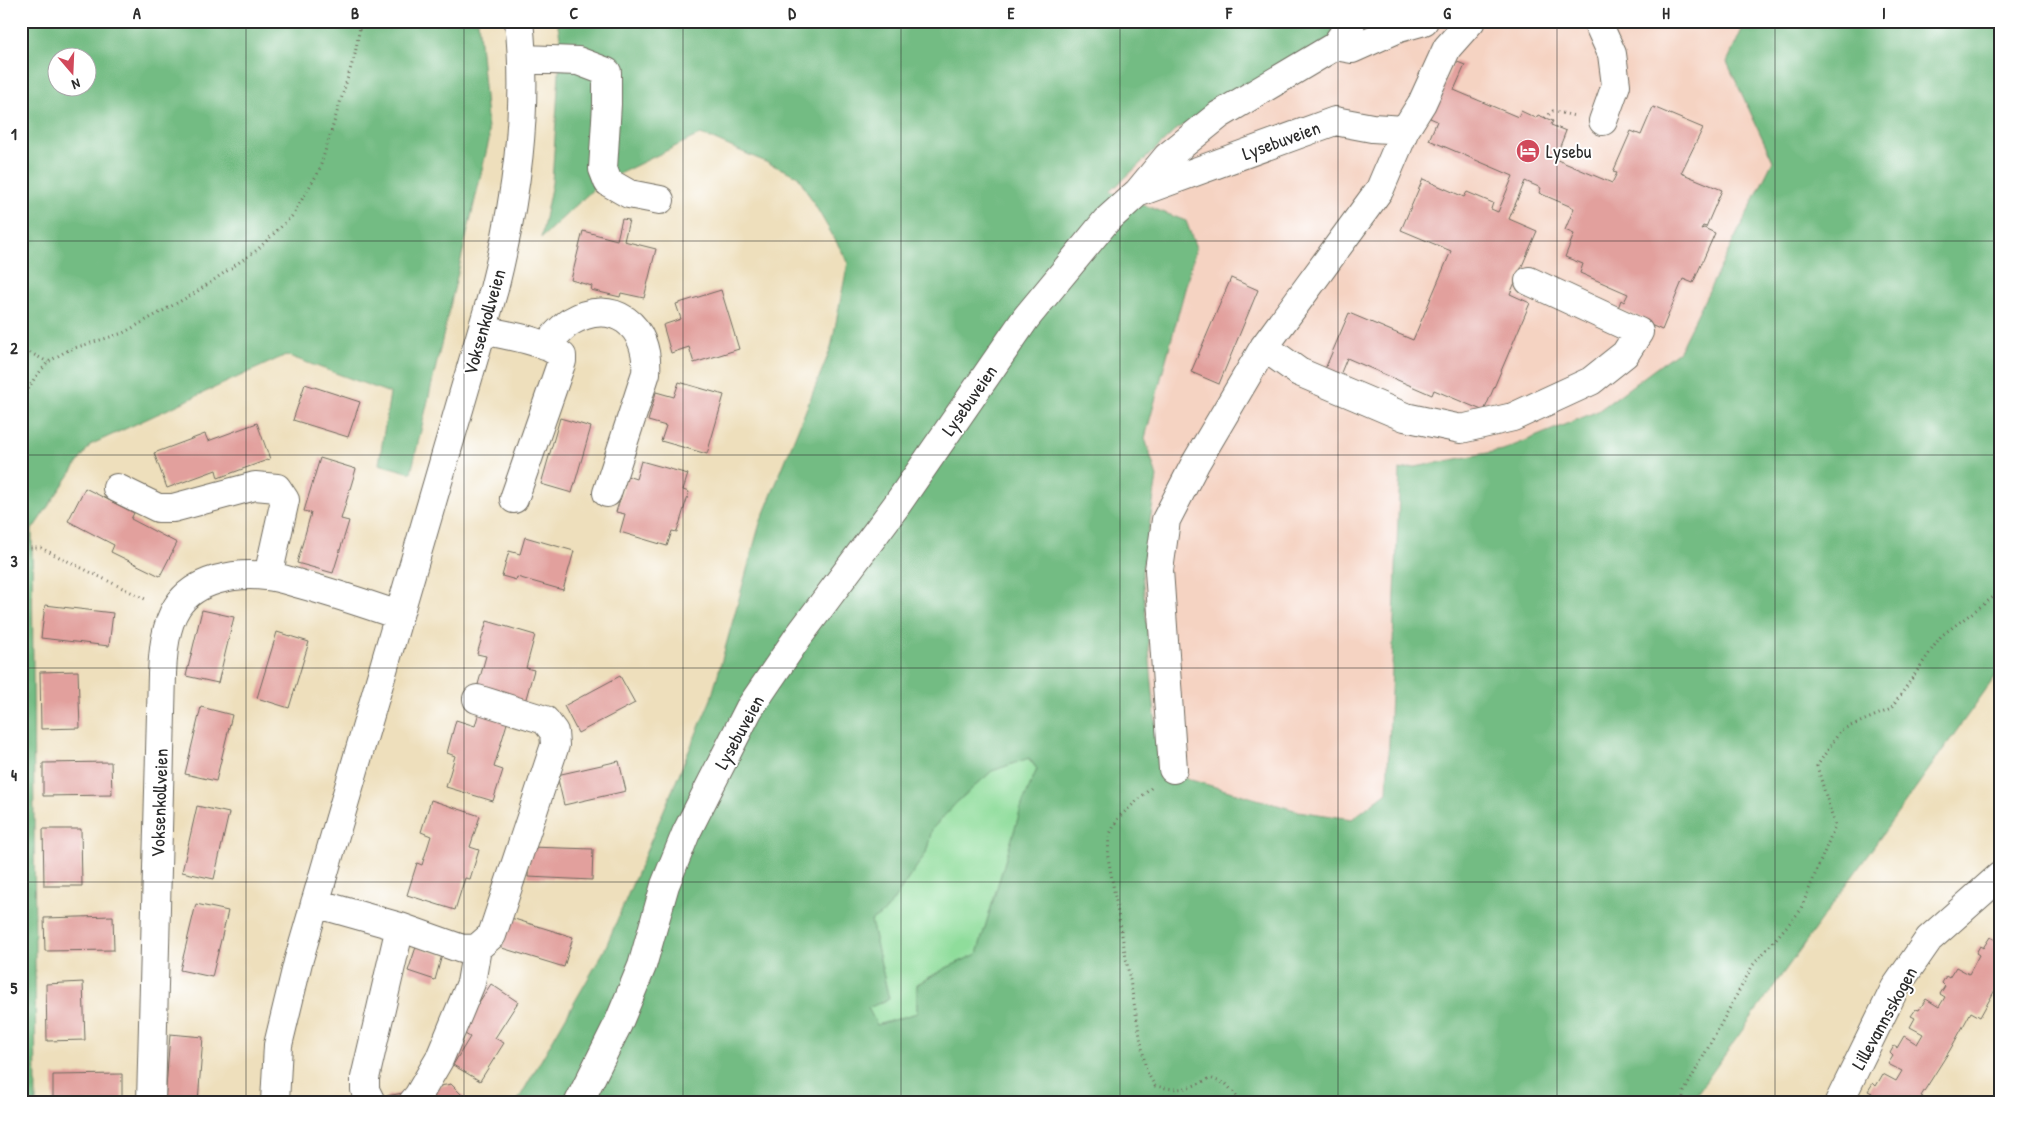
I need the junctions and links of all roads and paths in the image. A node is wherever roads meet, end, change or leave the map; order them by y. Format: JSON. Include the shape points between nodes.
{"nodes":[{"id":1,"x":362,"y":21,"type":"edge"},
{"id":2,"x":519,"y":21,"type":"edge"},
{"id":3,"x":1352,"y":21,"type":"edge"},
{"id":4,"x":1424,"y":21,"type":"edge"},
{"id":5,"x":1471,"y":21,"type":"edge"},
{"id":6,"x":1597,"y":21,"type":"edge"},
{"id":7,"x":1335,"y":46,"type":"junction"},
{"id":8,"x":523,"y":59,"type":"junction"},
{"id":9,"x":1603,"y":121,"type":"dead end"},
{"id":10,"x":1405,"y":130,"type":"junction"},
{"id":11,"x":1137,"y":193,"type":"junction"},
{"id":12,"x":660,"y":200,"type":"dead end"},
{"id":13,"x":1530,"y":281,"type":"dead end"},
{"id":14,"x":482,"y":330,"type":"junction"},
{"id":15,"x":545,"y":346,"type":"junction"},
{"id":16,"x":1264,"y":347,"type":"junction"},
{"id":17,"x":21,"y":348,"type":"edge"},
{"id":18,"x":48,"y":362,"type":"junction"},
{"id":19,"x":21,"y":402,"type":"edge"},
{"id":20,"x":117,"y":488,"type":"dead end"},
{"id":21,"x":606,"y":493,"type":"dead end"},
{"id":22,"x":514,"y":499,"type":"dead end"},
{"id":23,"x":21,"y":550,"type":"edge"},
{"id":24,"x":268,"y":576,"type":"junction"},
{"id":25,"x":2000,"y":592,"type":"edge"},
{"id":26,"x":175,"y":613,"type":"junction"},
{"id":27,"x":398,"y":615,"type":"junction"},
{"id":28,"x":477,"y":699,"type":"dead end"},
{"id":29,"x":1173,"y":769,"type":"joint"},
{"id":30,"x":2000,"y":876,"type":"edge"},
{"id":31,"x":315,"y":903,"type":"junction"},
{"id":32,"x":400,"y":928,"type":"junction"},
{"id":33,"x":477,"y":948,"type":"junction"},
{"id":34,"x":151,"y":1102,"type":"edge"},
{"id":35,"x":275,"y":1102,"type":"edge"},
{"id":36,"x":371,"y":1102,"type":"edge"},
{"id":37,"x":413,"y":1102,"type":"edge"},
{"id":38,"x":579,"y":1102,"type":"edge"},
{"id":39,"x":1242,"y":1102,"type":"edge"},
{"id":40,"x":1682,"y":1102,"type":"edge"},
{"id":41,"x":1839,"y":1102,"type":"edge"}],
"edges":[{"from":1,"to":18,"type":"path","via":[[319,171],[292,216],[257,250],[196,293],[122,333],[68,350]]},
{"from":2,"to":8,"type":"street","name":"Voksenkollveien"},
{"from":3,"to":7,"type":"street"},
{"from":4,"to":7,"type":"street","via":[[1399,28],[1352,49]]},
{"from":5,"to":10,"type":"street","via":[[1447,48],[1422,103]]},
{"from":6,"to":9,"type":"street","via":[[1612,54],[1616,86]]},
{"from":7,"to":11,"type":"street","via":[[1219,115],[1167,157]]},
{"from":8,"to":12,"type":"street","via":[[578,61],[607,72],[603,169],[608,182],[629,194]]},
{"from":8,"to":14,"type":"street","name":"Voksenkollveien","via":[[523,108],[515,187],[504,250]]},
{"from":10,"to":11,"type":"street","name":"Lysebuveien","via":[[1335,121]]},
{"from":10,"to":16,"type":"street","via":[[1380,189]]},
{"from":11,"to":38,"type":"street","name":"Lysebuveien","via":[[1106,221],[1026,318],[896,506],[798,636],[749,709],[686,833],[665,885],[642,966],[618,1024]]},
{"from":13,"to":16,"type":"street","via":[[1639,332],[1624,354],[1591,381],[1513,417],[1460,429],[1405,417],[1299,372]]},
{"from":14,"to":15,"type":"street"},
{"from":14,"to":27,"type":"street","name":"Voksenkollveien"},
{"from":15,"to":21,"type":"street","via":[[569,322],[587,314],[607,312],[631,323],[644,347],[647,360],[644,380]]},
{"from":15,"to":22,"type":"street","via":[[557,351],[562,361]]},
{"from":16,"to":29,"type":"street","via":[[1166,520],[1159,570]]},
{"from":17,"to":18,"type":"path"},
{"from":18,"to":19,"type":"path"},
{"from":20,"to":24,"type":"street","via":[[158,508],[174,508],[255,486],[277,488],[285,500]]},
{"from":23,"to":26,"type":"path","via":[[41,548]]},
{"from":24,"to":26,"type":"street","name":"Voksenkollveien","via":[[232,576],[213,581],[187,596]]},
{"from":24,"to":27,"type":"street","name":"Voksenkollveien"},
{"from":25,"to":40,"type":"path","via":[[1941,636],[1891,709],[1841,730],[1817,766],[1835,826],[1800,911],[1753,965],[1684,1092]]},
{"from":26,"to":34,"type":"street","name":"Voksenkollveien","via":[[166,637],[162,674]]},
{"from":27,"to":31,"type":"street","name":"Voksenkollveien"},
{"from":28,"to":33,"type":"street","via":[[545,720],[554,732],[554,745],[492,935]]},
{"from":29,"to":39,"type":"path","via":[[1118,818],[1109,836],[1108,857],[1146,1070],[1155,1086],[1177,1090],[1210,1078],[1226,1084]]},
{"from":30,"to":41,"type":"street","name":"Lillevannsskogen","via":[[1929,939],[1895,988]]},
{"from":31,"to":32,"type":"street"},
{"from":31,"to":35,"type":"street","name":"Voksenkollveien","via":[[278,1045]]},
{"from":32,"to":33,"type":"street","via":[[462,949]]},
{"from":32,"to":36,"type":"street","via":[[365,1078],[365,1090]]},
{"from":33,"to":37,"type":"street","via":[[471,983],[439,1060]]}]}
